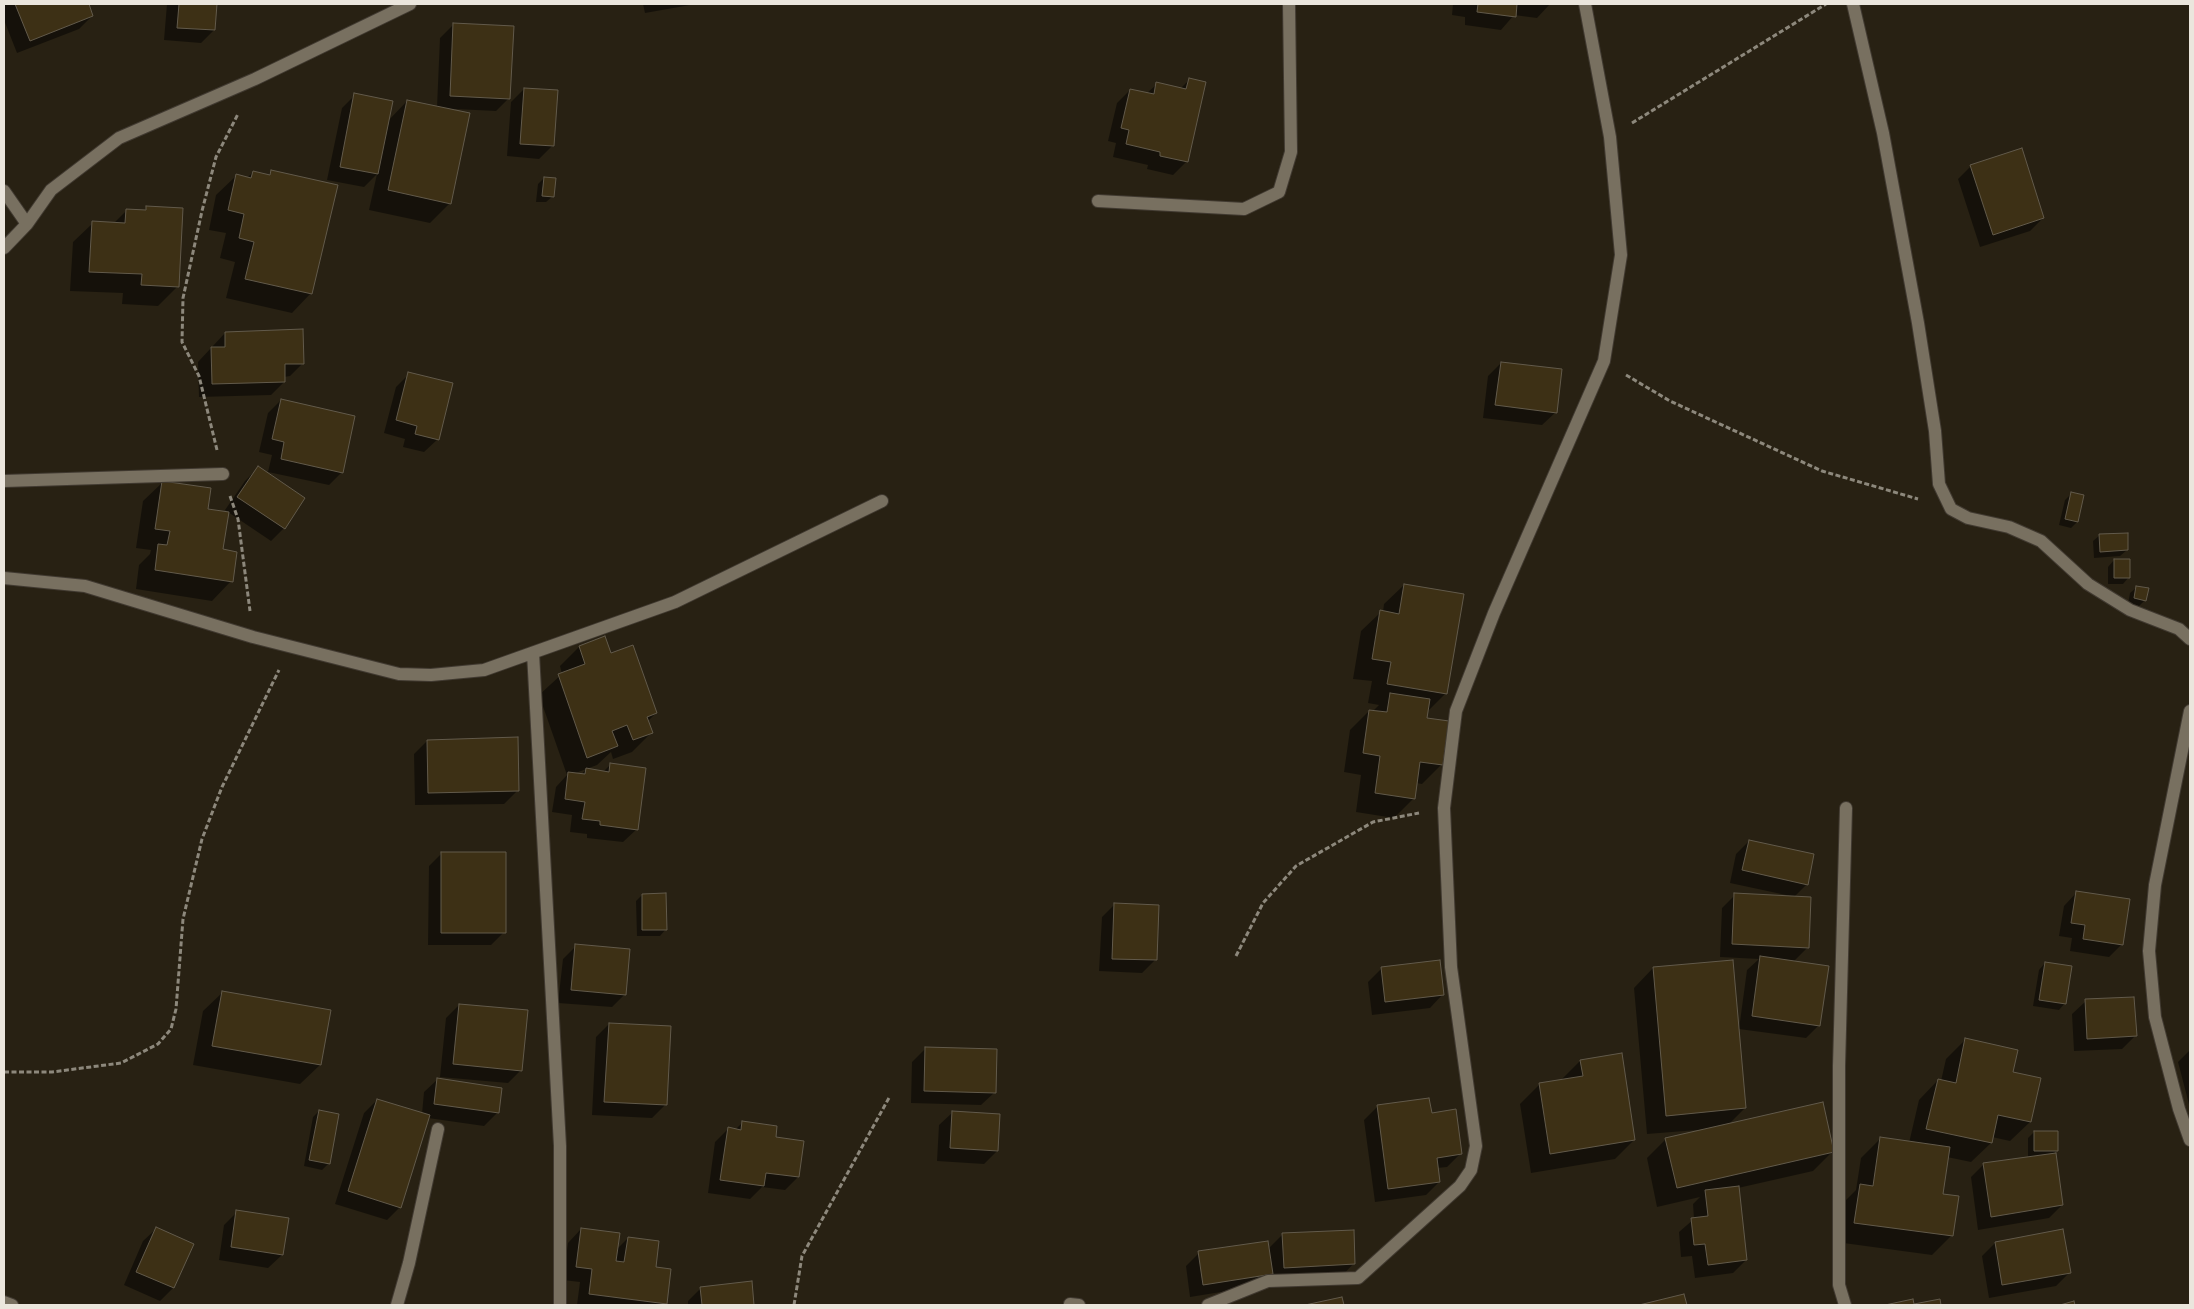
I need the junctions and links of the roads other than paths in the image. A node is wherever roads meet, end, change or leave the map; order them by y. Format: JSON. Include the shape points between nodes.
{"nodes":[{"id":1,"x":410,"y":4,"type":"edge"},
{"id":2,"x":1289,"y":4,"type":"edge"},
{"id":3,"x":1585,"y":4,"type":"edge"},
{"id":4,"x":1853,"y":4,"type":"edge"},
{"id":5,"x":4,"y":191,"type":"edge"},
{"id":6,"x":1098,"y":201,"type":"dead end"},
{"id":7,"x":26,"y":224,"type":"junction"},
{"id":8,"x":4,"y":248,"type":"edge"},
{"id":9,"x":223,"y":474,"type":"road end"},
{"id":10,"x":4,"y":481,"type":"edge"},
{"id":11,"x":882,"y":501,"type":"dead end"},
{"id":12,"x":4,"y":578,"type":"edge"},
{"id":13,"x":2190,"y":639,"type":"edge"},
{"id":14,"x":533,"y":653,"type":"junction"},
{"id":15,"x":2190,"y":711,"type":"edge"},
{"id":16,"x":1846,"y":808,"type":"dead end"},
{"id":17,"x":438,"y":1129,"type":"dead end"},
{"id":18,"x":2190,"y":1140,"type":"edge"},
{"id":19,"x":4,"y":1302,"type":"edge"},
{"id":20,"x":12,"y":1305,"type":"edge"},
{"id":21,"x":398,"y":1305,"type":"edge"},
{"id":22,"x":560,"y":1305,"type":"edge"},
{"id":23,"x":1208,"y":1305,"type":"edge"},
{"id":24,"x":1844,"y":1305,"type":"edge"}],
"edges":[{"from":1,"to":7,"type":"street","via":[[255,79],[119,138],[51,190]]},
{"from":2,"to":6,"type":"street","via":[[1291,152],[1279,192],[1244,209]]},
{"from":3,"to":23,"type":"street","via":[[1610,137],[1621,255],[1604,361],[1494,613],[1456,711],[1444,808],[1451,967],[1476,1146],[1471,1170],[1460,1186],[1358,1278],[1268,1280]]},
{"from":4,"to":13,"type":"street","via":[[1883,133],[1918,323],[1935,431],[1939,484],[1951,509],[1968,518],[2008,527],[2041,541],[2088,584],[2130,610],[2179,629]]},
{"from":5,"to":7,"type":"street"},
{"from":7,"to":8,"type":"street"},
{"from":9,"to":10,"type":"street"},
{"from":11,"to":14,"type":"street","via":[[675,602]]},
{"from":12,"to":14,"type":"street","via":[[85,586],[253,637],[399,674],[484,670]]},
{"from":14,"to":22,"type":"street","via":[[560,1146]]},
{"from":15,"to":18,"type":"street","via":[[2155,885],[2149,952],[2155,1017]]},
{"from":16,"to":24,"type":"street","via":[[1839,1066],[1839,1285]]},
{"from":17,"to":21,"type":"street"},
{"from":19,"to":20,"type":"street"}]}
